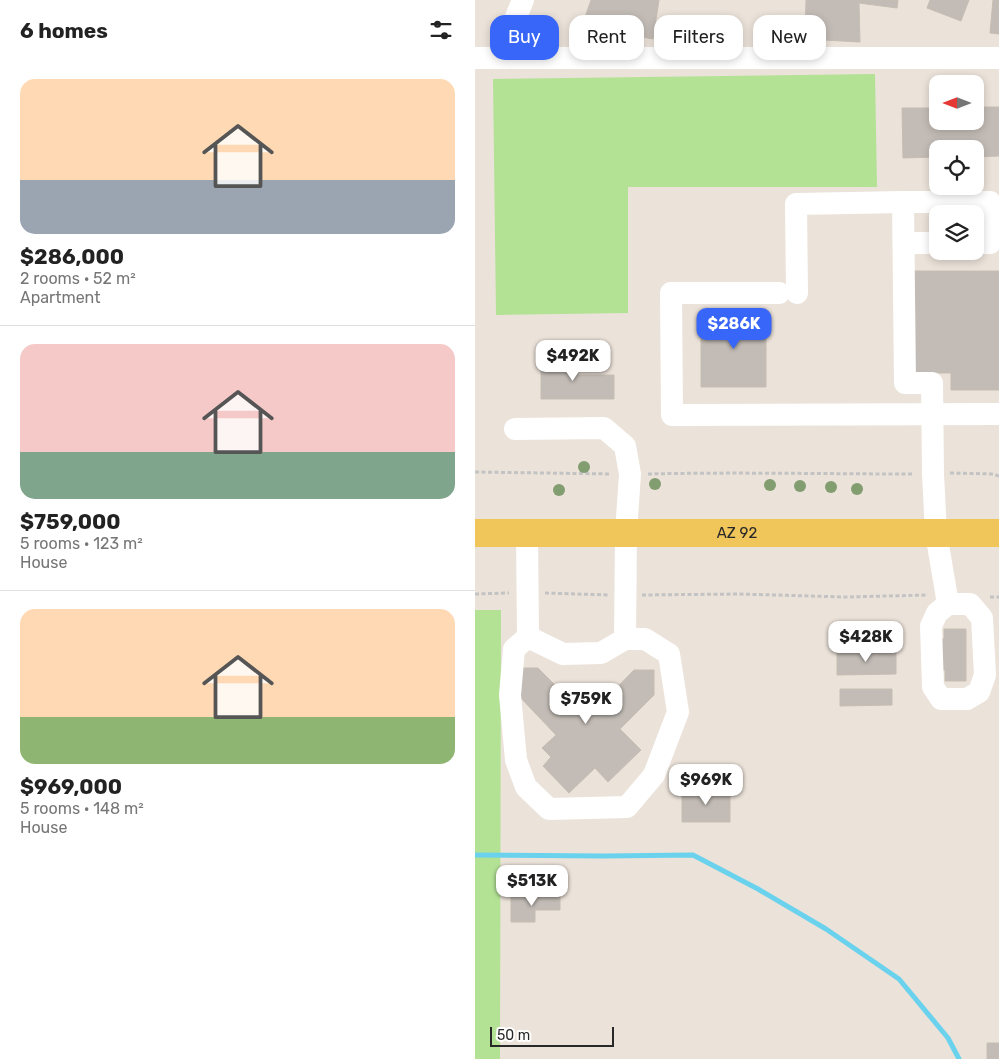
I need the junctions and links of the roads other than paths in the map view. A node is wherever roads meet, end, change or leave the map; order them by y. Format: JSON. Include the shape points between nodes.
{"nodes":[{"id":1,"x":523,"y":0,"type":"edge"},
{"id":2,"x":517,"y":15,"type":"edge"},
{"id":3,"x":475,"y":58,"type":"edge"},
{"id":4,"x":490,"y":58,"type":"edge"},
{"id":5,"x":559,"y":58,"type":"edge"},
{"id":6,"x":999,"y":58,"type":"edge"},
{"id":7,"x":903,"y":202,"type":"junction"},
{"id":8,"x":904,"y":243,"type":"junction"},
{"id":9,"x":929,"y":243,"type":"edge"},
{"id":10,"x":984,"y":243,"type":"edge"},
{"id":11,"x":999,"y":414,"type":"edge"},
{"id":12,"x":933,"y":415,"type":"junction"},
{"id":13,"x":515,"y":429,"type":"dead end"},
{"id":14,"x":475,"y":533,"type":"edge"},
{"id":15,"x":527,"y":533,"type":"junction"},
{"id":16,"x":626,"y":533,"type":"junction"},
{"id":17,"x":936,"y":533,"type":"junction"},
{"id":18,"x":999,"y":533,"type":"edge"},
{"id":19,"x":947,"y":599,"type":"road end"},
{"id":20,"x":528,"y":637,"type":"junction"},
{"id":21,"x":625,"y":639,"type":"junction"}],
"edges":[{"from":1,"to":2,"type":"lane"},
{"from":3,"to":4,"type":"lane"},
{"from":5,"to":6,"type":"lane"},
{"from":7,"to":8,"type":"lane"},
{"from":7,"to":10,"type":"lane","via":[[990,202],[990,243]]},
{"from":7,"to":12,"type":"lane","via":[[796,204],[788,293],[671,293],[672,415]]},
{"from":8,"to":9,"type":"lane"},
{"from":8,"to":12,"type":"lane","via":[[905,383],[932,383]]},
{"from":11,"to":12,"type":"lane"},
{"from":12,"to":17,"type":"lane"},
{"from":13,"to":16,"type":"lane","via":[[604,428],[625,446],[630,474]]},
{"from":14,"to":15,"type":"main road","name":"AZ 92","number":"AZ 92"},
{"from":15,"to":16,"type":"main road","name":"AZ 92","number":"AZ 92"},
{"from":15,"to":20,"type":"lane"},
{"from":16,"to":17,"type":"main road","name":"AZ 92","number":"AZ 92"},
{"from":16,"to":21,"type":"lane"},
{"from":17,"to":18,"type":"main road","name":"AZ 92","number":"AZ 92"},
{"from":17,"to":19,"type":"lane"},
{"from":20,"to":21,"type":"lane","via":[[563,654],[601,653]]},
{"from":20,"to":21,"type":"lane","via":[[514,650],[510,695],[516,760],[526,787],[549,809],[627,807],[654,775],[678,712],[669,654],[645,639]]}]}
